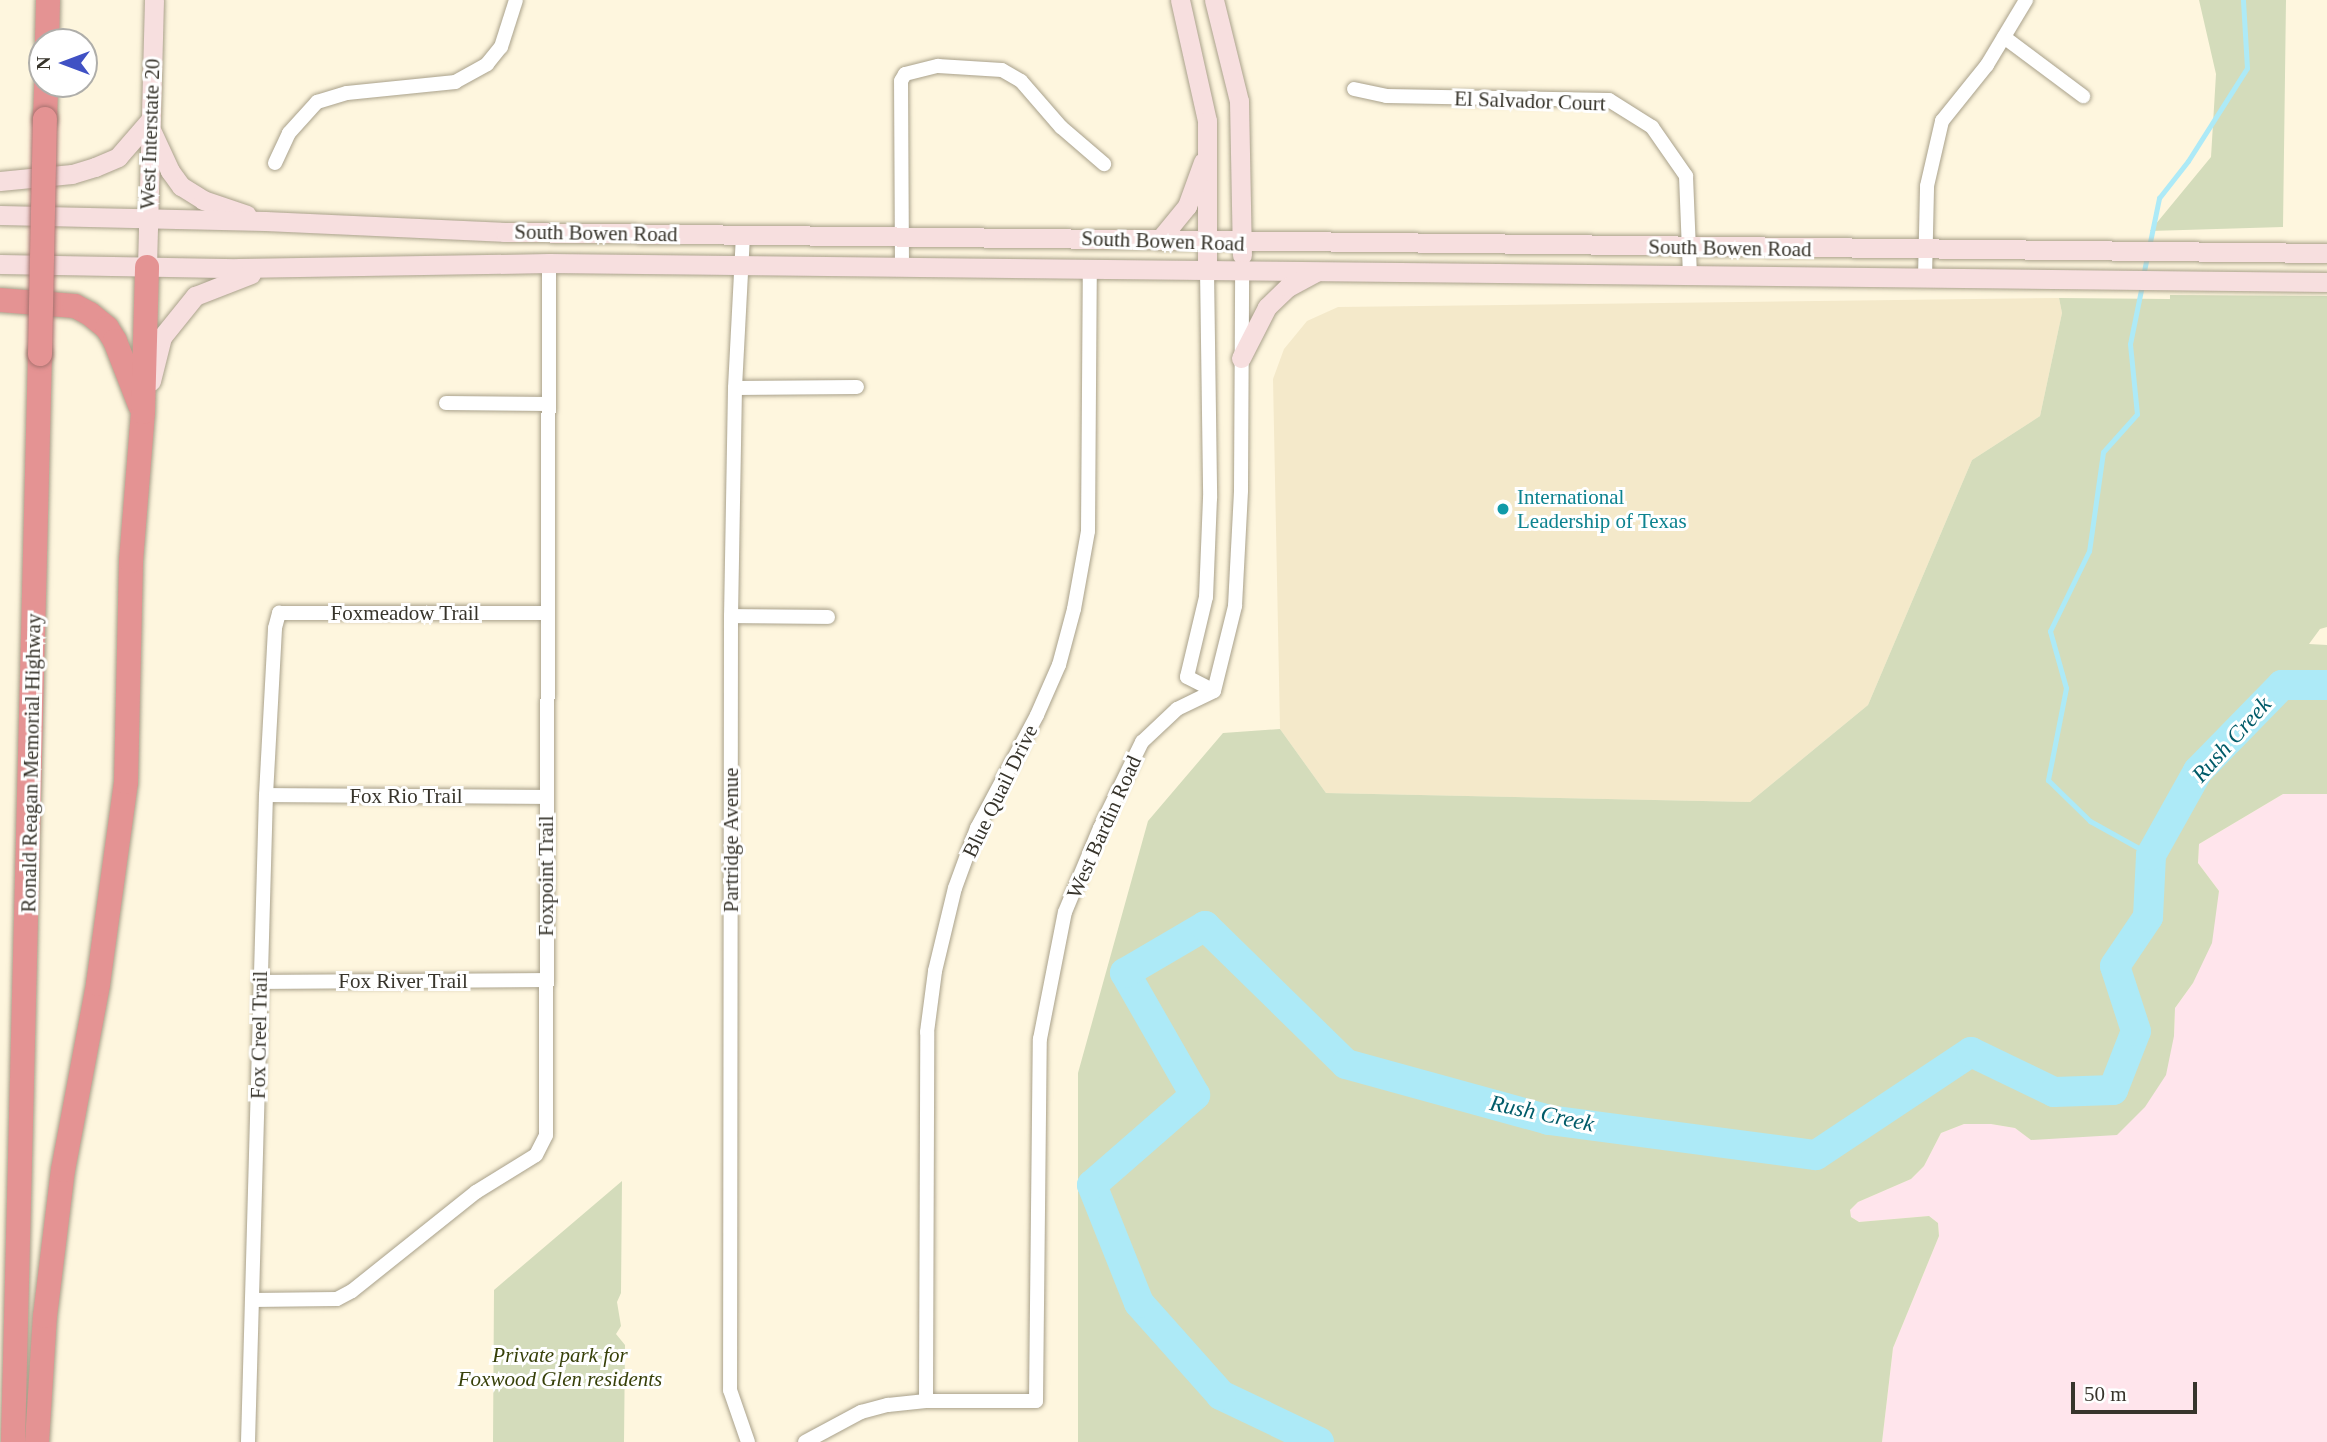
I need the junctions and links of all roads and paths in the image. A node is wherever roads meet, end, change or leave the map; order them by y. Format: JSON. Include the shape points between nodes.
{"nodes":[{"id":1,"x":48,"y":0,"type":"edge"},
{"id":2,"x":154,"y":0,"type":"edge"},
{"id":3,"x":516,"y":0,"type":"edge"},
{"id":4,"x":1180,"y":0,"type":"edge"},
{"id":5,"x":1214,"y":0,"type":"edge"},
{"id":6,"x":2026,"y":0,"type":"edge"},
{"id":7,"x":47,"y":28,"type":"edge"},
{"id":8,"x":2004,"y":37,"type":"junction"},
{"id":9,"x":1354,"y":89,"type":"dead end"},
{"id":10,"x":2083,"y":96,"type":"dead end"},
{"id":11,"x":46,"y":98,"type":"edge"},
{"id":12,"x":150,"y":123,"type":"junction"},
{"id":13,"x":1208,"y":141,"type":"junction"},
{"id":14,"x":275,"y":163,"type":"dead end"},
{"id":15,"x":1104,"y":164,"type":"dead end"},
{"id":16,"x":0,"y":181,"type":"edge"},
{"id":17,"x":0,"y":215,"type":"edge"},
{"id":18,"x":148,"y":219,"type":"junction"},
{"id":19,"x":265,"y":221,"type":"junction"},
{"id":20,"x":743,"y":234,"type":"junction"},
{"id":21,"x":902,"y":236,"type":"junction"},
{"id":22,"x":1160,"y":239,"type":"junction"},
{"id":23,"x":1207,"y":240,"type":"junction"},
{"id":24,"x":1242,"y":243,"type":"junction"},
{"id":25,"x":1690,"y":247,"type":"junction"},
{"id":26,"x":1926,"y":250,"type":"junction"},
{"id":27,"x":2327,"y":253,"type":"edge"},
{"id":28,"x":549,"y":263,"type":"junction"},
{"id":29,"x":0,"y":264,"type":"edge"},
{"id":30,"x":743,"y":265,"type":"junction"},
{"id":31,"x":147,"y":267,"type":"junction"},
{"id":32,"x":902,"y":267,"type":"junction"},
{"id":33,"x":275,"y":268,"type":"junction"},
{"id":34,"x":1090,"y":268,"type":"junction"},
{"id":35,"x":1207,"y":270,"type":"junction"},
{"id":36,"x":1242,"y":270,"type":"junction"},
{"id":37,"x":1320,"y":271,"type":"junction"},
{"id":38,"x":1690,"y":275,"type":"junction"},
{"id":39,"x":1925,"y":277,"type":"junction"},
{"id":40,"x":2327,"y":282,"type":"edge"},
{"id":41,"x":0,"y":300,"type":"edge"},
{"id":42,"x":1241,"y":358,"type":"junction"},
{"id":43,"x":858,"y":387,"type":"dead end"},
{"id":44,"x":734,"y":388,"type":"junction"},
{"id":45,"x":446,"y":404,"type":"dead end"},
{"id":46,"x":548,"y":404,"type":"junction"},
{"id":47,"x":143,"y":412,"type":"junction"},
{"id":48,"x":548,"y":613,"type":"junction"},
{"id":49,"x":731,"y":616,"type":"junction"},
{"id":50,"x":828,"y":617,"type":"dead end"},
{"id":51,"x":275,"y":628,"type":"joint"},
{"id":52,"x":1214,"y":691,"type":"junction"},
{"id":53,"x":266,"y":795,"type":"junction"},
{"id":54,"x":547,"y":797,"type":"junction"},
{"id":55,"x":546,"y":981,"type":"junction"},
{"id":56,"x":260,"y":982,"type":"junction"},
{"id":57,"x":252,"y":1300,"type":"junction"},
{"id":58,"x":926,"y":1401,"type":"junction"},
{"id":59,"x":13,"y":1442,"type":"edge"},
{"id":60,"x":37,"y":1442,"type":"edge"},
{"id":61,"x":248,"y":1442,"type":"edge"},
{"id":62,"x":748,"y":1442,"type":"edge"},
{"id":63,"x":805,"y":1442,"type":"edge"}],
"edges":[{"from":1,"to":7,"type":"highway"},
{"from":2,"to":12,"type":"main road","name":"West Interstate 20"},
{"from":3,"to":14,"type":"street","via":[[501,47],[487,64],[455,82],[347,93],[317,102],[289,133]]},
{"from":4,"to":13,"type":"main road","via":[[1201,86]]},
{"from":5,"to":24,"type":"main road","via":[[1239,101]]},
{"from":6,"to":8,"type":"street"},
{"from":8,"to":10,"type":"street"},
{"from":8,"to":26,"type":"street","via":[[1942,121],[1927,186]]},
{"from":9,"to":25,"type":"street","name":"El Salvador Court","via":[[1385,96],[1609,100],[1652,127],[1686,176]]},
{"from":11,"to":59,"type":"highway","name":"Ronald Reagan Memorial Highway","bridge":true},
{"from":12,"to":16,"type":"main road","via":[[118,157],[95,167],[72,174]]},
{"from":12,"to":18,"type":"main road","name":"West Interstate 20"},
{"from":12,"to":19,"type":"main road","via":[[170,172],[181,186],[203,200]]},
{"from":13,"to":22,"type":"main road","via":[[1187,206]]},
{"from":13,"to":23,"type":"main road"},
{"from":15,"to":21,"type":"street","via":[[1061,127],[1020,81],[1002,70],[964,66],[918,69],[901,81]]},
{"from":17,"to":18,"type":"main road","name":"South Bowen Road"},
{"from":18,"to":19,"type":"main road","name":"South Bowen Road"},
{"from":18,"to":31,"type":"main road","name":"West Interstate 20"},
{"from":19,"to":20,"type":"main road","name":"South Bowen Road","via":[[505,232]]},
{"from":20,"to":21,"type":"main road","name":"South Bowen Road"},
{"from":20,"to":30,"type":"street","name":"Partridge Avenue"},
{"from":21,"to":22,"type":"main road","name":"South Bowen Road"},
{"from":21,"to":32,"type":"street"},
{"from":22,"to":23,"type":"main road","name":"South Bowen Road"},
{"from":23,"to":24,"type":"main road","name":"South Bowen Road"},
{"from":23,"to":35,"type":"main road"},
{"from":24,"to":25,"type":"main road","name":"South Bowen Road"},
{"from":24,"to":36,"type":"main road"},
{"from":25,"to":26,"type":"main road","name":"South Bowen Road"},
{"from":25,"to":38,"type":"street","name":"El Salvador Court"},
{"from":26,"to":27,"type":"main road","name":"South Bowen Road"},
{"from":26,"to":39,"type":"street"},
{"from":28,"to":30,"type":"main road","name":"South Bowen Road"},
{"from":28,"to":33,"type":"main road","name":"South Bowen Road"},
{"from":28,"to":46,"type":"street","name":"Foxpoint Trail"},
{"from":29,"to":31,"type":"main road","name":"South Bowen Road"},
{"from":30,"to":32,"type":"main road","name":"South Bowen Road"},
{"from":30,"to":44,"type":"street","name":"Partridge Avenue"},
{"from":31,"to":33,"type":"main road","name":"South Bowen Road"},
{"from":31,"to":47,"type":"highway"},
{"from":32,"to":34,"type":"main road","name":"South Bowen Road"},
{"from":33,"to":47,"type":"main road","via":[[232,279],[195,296],[162,337]]},
{"from":34,"to":35,"type":"main road","name":"South Bowen Road"},
{"from":34,"to":58,"type":"street","name":"Blue Quail Drive","via":[[1088,531],[1074,609],[1059,665],[1037,715],[976,828],[955,888],[935,971],[927,1032]]},
{"from":35,"to":36,"type":"main road","name":"South Bowen Road"},
{"from":35,"to":52,"type":"street","via":[[1210,498],[1206,597],[1187,677]]},
{"from":36,"to":37,"type":"main road","name":"South Bowen Road"},
{"from":36,"to":42,"type":"street"},
{"from":37,"to":38,"type":"main road","name":"South Bowen Road"},
{"from":37,"to":42,"type":"main road","via":[[1288,287],[1267,307]]},
{"from":38,"to":39,"type":"main road","name":"South Bowen Road"},
{"from":39,"to":40,"type":"main road","name":"South Bowen Road"},
{"from":41,"to":47,"type":"highway","via":[[75,306],[90,314],[115,341]]},
{"from":42,"to":52,"type":"street","via":[[1235,606]]},
{"from":43,"to":44,"type":"street"},
{"from":44,"to":49,"type":"street","name":"Partridge Avenue"},
{"from":45,"to":46,"type":"street"},
{"from":46,"to":48,"type":"street","name":"Foxpoint Trail"},
{"from":47,"to":60,"type":"highway","via":[[131,561],[126,782],[98,984],[63,1170],[45,1316]]},
{"from":48,"to":51,"type":"street","name":"Foxmeadow Trail","via":[[279,613]]},
{"from":48,"to":54,"type":"street","name":"Foxpoint Trail"},
{"from":49,"to":50,"type":"street"},
{"from":49,"to":62,"type":"street","name":"Partridge Avenue","via":[[730,1390]]},
{"from":51,"to":53,"type":"street","name":"Fox Creel Trail"},
{"from":52,"to":58,"type":"street","name":"West Bardin Road","via":[[1177,709],[1142,742],[1065,912],[1040,1039],[1036,1401]]},
{"from":53,"to":54,"type":"street","name":"Fox Rio Trail"},
{"from":53,"to":56,"type":"street","name":"Fox Creel Trail"},
{"from":54,"to":55,"type":"street","name":"Foxpoint Trail"},
{"from":55,"to":56,"type":"street","name":"Fox River Trail"},
{"from":55,"to":57,"type":"street","name":"Foxpoint Trail","via":[[546,1135],[536,1155],[475,1192],[337,1299]]},
{"from":56,"to":57,"type":"street","name":"Fox Creel Trail"},
{"from":57,"to":61,"type":"street","name":"Fox Creel Trail"},
{"from":58,"to":63,"type":"street","via":[[861,1412]]}]}
